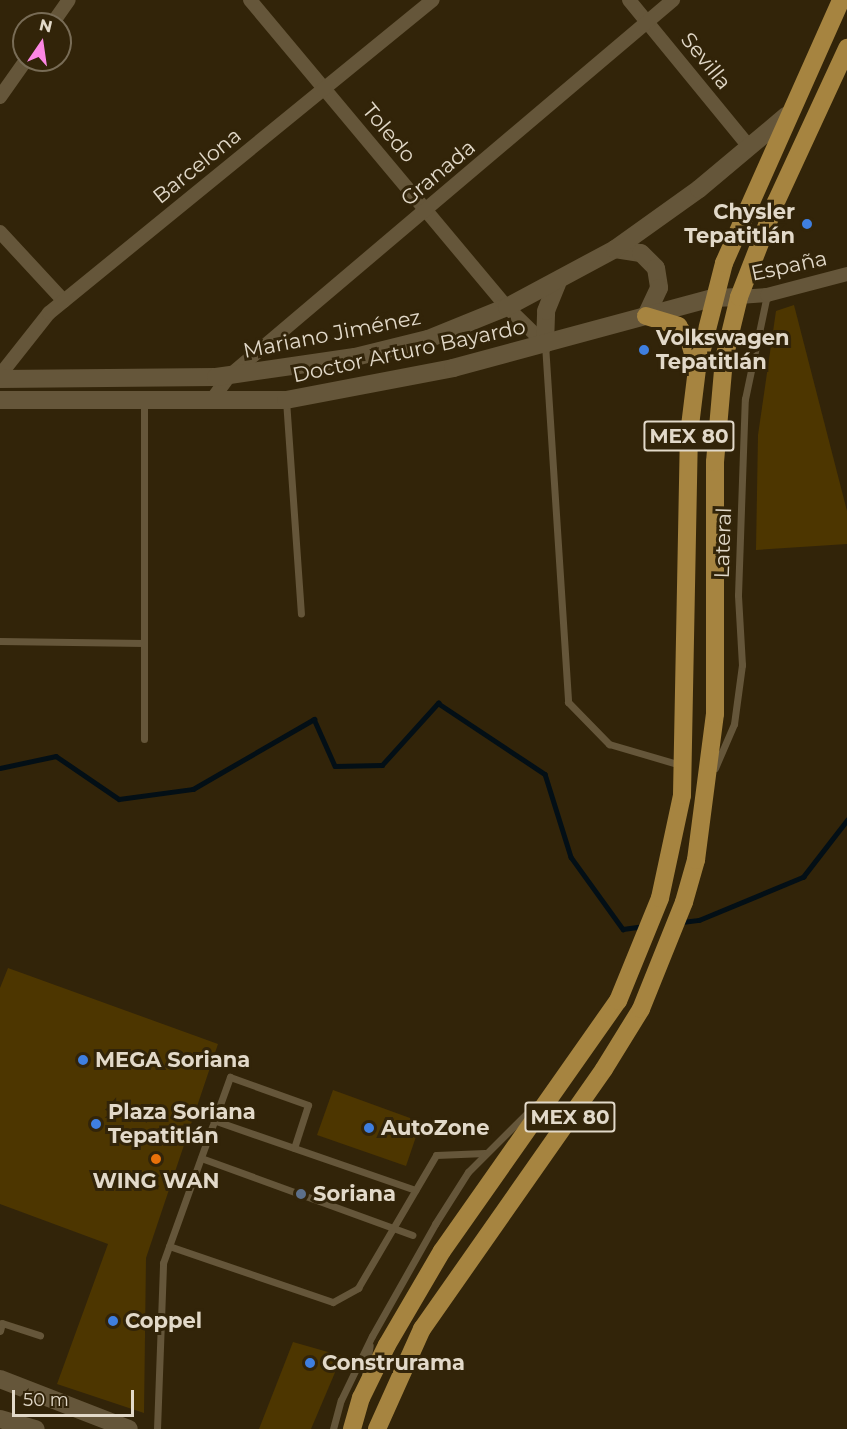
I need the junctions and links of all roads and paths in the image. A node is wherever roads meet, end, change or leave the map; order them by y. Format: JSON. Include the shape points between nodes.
{"nodes":[{"id":1,"x":250,"y":0,"type":"edge"},
{"id":2,"x":433,"y":0,"type":"edge"},
{"id":3,"x":629,"y":0,"type":"edge"},
{"id":4,"x":673,"y":0,"type":"edge"},
{"id":5,"x":841,"y":0,"type":"edge"},
{"id":6,"x":647,"y":22,"type":"junction"},
{"id":7,"x":847,"y":48,"type":"edge"},
{"id":8,"x":18,"y":72,"type":"edge"},
{"id":9,"x":325,"y":90,"type":"junction"},
{"id":10,"x":0,"y":97,"type":"edge"},
{"id":11,"x":786,"y":116,"type":"junction"},
{"id":12,"x":750,"y":148,"type":"junction"},
{"id":13,"x":426,"y":210,"type":"junction"},
{"id":14,"x":0,"y":232,"type":"edge"},
{"id":15,"x":615,"y":249,"type":"junction"},
{"id":16,"x":847,"y":274,"type":"edge"},
{"id":17,"x":558,"y":281,"type":"junction"},
{"id":18,"x":767,"y":295,"type":"junction"},
{"id":19,"x":739,"y":297,"type":"junction"},
{"id":20,"x":713,"y":298,"type":"junction"},
{"id":21,"x":64,"y":301,"type":"junction"},
{"id":22,"x":507,"y":307,"type":"junction"},
{"id":23,"x":646,"y":316,"type":"junction"},
{"id":24,"x":545,"y":344,"type":"junction"},
{"id":25,"x":697,"y":369,"type":"junction"},
{"id":26,"x":229,"y":376,"type":"junction"},
{"id":27,"x":0,"y":377,"type":"edge"},
{"id":28,"x":0,"y":400,"type":"edge"},
{"id":29,"x":286,"y":400,"type":"junction"},
{"id":30,"x":144,"y":401,"type":"junction"},
{"id":31,"x":211,"y":401,"type":"junction"},
{"id":32,"x":301,"y":613,"type":"dead end"},
{"id":33,"x":0,"y":640,"type":"edge"},
{"id":34,"x":144,"y":643,"type":"junction"},
{"id":35,"x":144,"y":738,"type":"dead end"},
{"id":36,"x":683,"y":766,"type":"junction"},
{"id":37,"x":707,"y":788,"type":"junction"},
{"id":38,"x":567,"y":1076,"type":"junction"},
{"id":39,"x":216,"y":1121,"type":"junction"},
{"id":40,"x":294,"y":1148,"type":"junction"},
{"id":41,"x":485,"y":1153,"type":"junction"},
{"id":42,"x":201,"y":1158,"type":"junction"},
{"id":43,"x":415,"y":1190,"type":"junction"},
{"id":44,"x":392,"y":1228,"type":"junction"},
{"id":45,"x":412,"y":1235,"type":"dead end"},
{"id":46,"x":169,"y":1246,"type":"junction"},
{"id":47,"x":0,"y":1331,"type":"edge"},
{"id":48,"x":40,"y":1335,"type":"dead end"},
{"id":49,"x":372,"y":1336,"type":"junction"},
{"id":50,"x":0,"y":1379,"type":"edge"},
{"id":51,"x":361,"y":1398,"type":"junction"},
{"id":52,"x":0,"y":1419,"type":"edge"},
{"id":53,"x":36,"y":1429,"type":"edge"},
{"id":54,"x":129,"y":1429,"type":"edge"},
{"id":55,"x":157,"y":1429,"type":"edge"},
{"id":56,"x":333,"y":1429,"type":"edge"},
{"id":57,"x":352,"y":1429,"type":"edge"},
{"id":58,"x":377,"y":1429,"type":"edge"}],
"edges":[{"from":1,"to":9,"type":"street","name":"Toledo"},
{"from":2,"to":9,"type":"street","name":"Barcelona"},
{"from":3,"to":6,"type":"street","name":"Sevilla"},
{"from":4,"to":6,"type":"street","name":"Granada"},
{"from":5,"to":11,"type":"main road","number":"MEX 80"},
{"from":6,"to":12,"type":"street","name":"Sevilla"},
{"from":6,"to":13,"type":"street","name":"Granada"},
{"from":7,"to":19,"type":"main road","number":"MEX 80","via":[[776,202]]},
{"from":8,"to":10,"type":"street"},
{"from":9,"to":13,"type":"street","name":"Toledo"},
{"from":9,"to":21,"type":"street","name":"Barcelona"},
{"from":11,"to":12,"type":"street","name":"Mariano Jiménez"},
{"from":11,"to":20,"type":"main road","number":"MEX 80"},
{"from":12,"to":15,"type":"street","name":"Mariano Jiménez"},
{"from":13,"to":22,"type":"street","name":"Toledo"},
{"from":13,"to":26,"type":"street","name":"Granada"},
{"from":14,"to":21,"type":"street"},
{"from":15,"to":17,"type":"street","name":"Mariano Jiménez"},
{"from":15,"to":23,"type":"street","via":[[641,253],[656,268],[658,288]]},
{"from":16,"to":18,"type":"street","name":"España"},
{"from":17,"to":22,"type":"street","name":"Mariano Jiménez"},
{"from":17,"to":24,"type":"street","via":[[546,311]]},
{"from":18,"to":19,"type":"street","name":"España"},
{"from":18,"to":37,"type":"lane","name":"Lateral","via":[[745,399],[738,595],[742,665],[734,724]]},
{"from":19,"to":20,"type":"street","name":"Doctor Arturo Bayardo"},
{"from":19,"to":37,"type":"main road","number":"MEX 80","via":[[717,411],[715,714]]},
{"from":20,"to":23,"type":"street","name":"Doctor Arturo Bayardo"},
{"from":20,"to":25,"type":"main road","number":"MEX 80"},
{"from":21,"to":27,"type":"street","name":"Barcelona"},
{"from":22,"to":24,"type":"street","name":"Toledo"},
{"from":22,"to":26,"type":"street","name":"Mariano Jiménez","via":[[467,326],[390,349]]},
{"from":23,"to":24,"type":"street","name":"Doctor Arturo Bayardo"},
{"from":23,"to":25,"type":"main road","via":[[678,326],[690,343]]},
{"from":24,"to":29,"type":"street","name":"Doctor Arturo Bayardo","via":[[399,380]]},
{"from":24,"to":36,"type":"lane","via":[[568,702],[609,744]]},
{"from":25,"to":36,"type":"main road","number":"MEX 80","via":[[689,434]]},
{"from":26,"to":27,"type":"street","name":"Mariano Jiménez"},
{"from":26,"to":31,"type":"street","name":"Granada"},
{"from":28,"to":30,"type":"street","name":"Doctor Arturo Bayardo"},
{"from":29,"to":31,"type":"street","name":"Doctor Arturo Bayardo"},
{"from":29,"to":32,"type":"lane"},
{"from":30,"to":31,"type":"street","name":"Doctor Arturo Bayardo"},
{"from":30,"to":34,"type":"lane"},
{"from":33,"to":34,"type":"lane"},
{"from":34,"to":35,"type":"lane"},
{"from":36,"to":38,"type":"main road","number":"MEX 80","via":[[682,795],[660,898],[638,960],[618,1000]]},
{"from":37,"to":58,"type":"main road","number":"MEX 80","via":[[696,860],[684,902],[641,1009],[422,1329]]},
{"from":38,"to":41,"type":"lane"},
{"from":38,"to":51,"type":"main road","number":"MEX 80","via":[[442,1251]]},
{"from":39,"to":40,"type":"lane"},
{"from":39,"to":40,"type":"lane","via":[[230,1077],[308,1105]]},
{"from":39,"to":42,"type":"lane"},
{"from":40,"to":43,"type":"lane"},
{"from":41,"to":43,"type":"lane","via":[[436,1155]]},
{"from":41,"to":49,"type":"lane","via":[[468,1172],[407,1269]]},
{"from":42,"to":44,"type":"lane"},
{"from":42,"to":46,"type":"lane"},
{"from":43,"to":44,"type":"lane"},
{"from":44,"to":45,"type":"lane"},
{"from":44,"to":46,"type":"lane","via":[[358,1288],[333,1302]]},
{"from":46,"to":55,"type":"lane","via":[[163,1263]]},
{"from":47,"to":48,"type":"lane","via":[[2,1323]]},
{"from":49,"to":51,"type":"lane"},
{"from":49,"to":56,"type":"lane","via":[[341,1400]]},
{"from":50,"to":54,"type":"street"},
{"from":51,"to":57,"type":"main road","number":"MEX 80"},
{"from":52,"to":53,"type":"street"}]}
